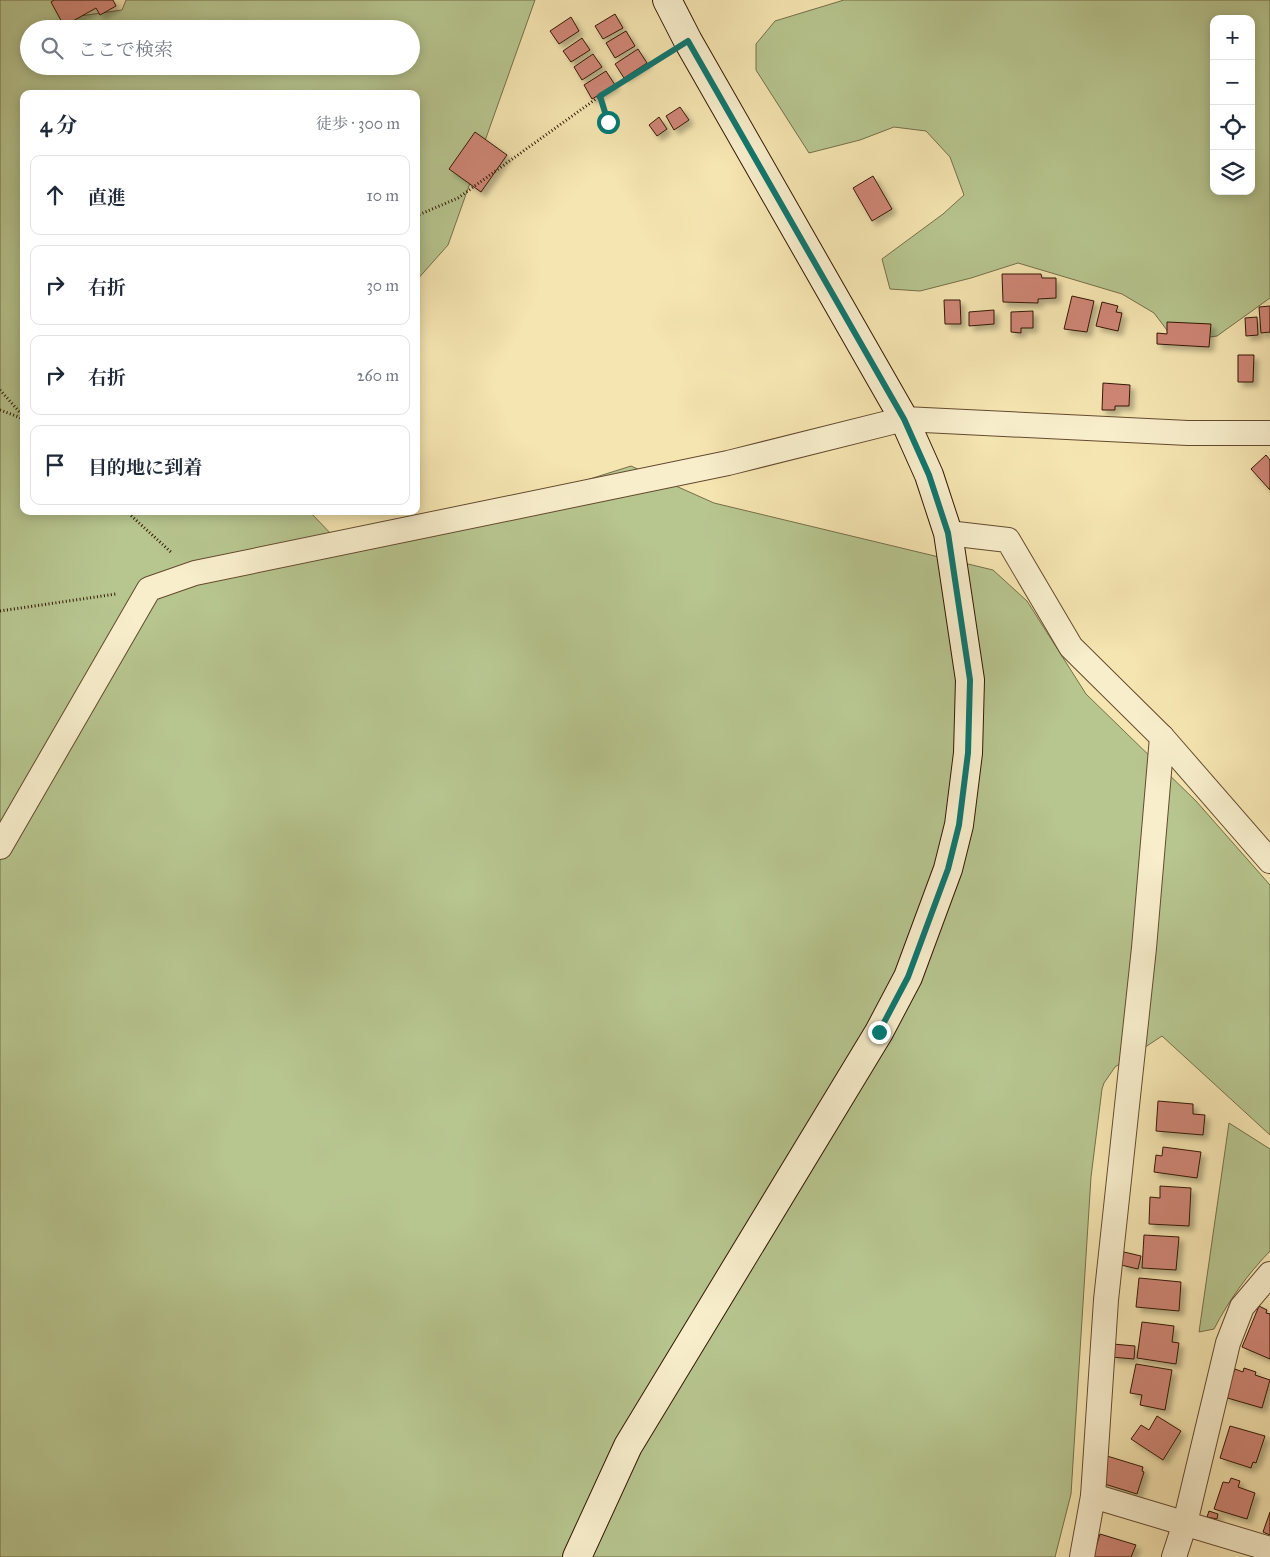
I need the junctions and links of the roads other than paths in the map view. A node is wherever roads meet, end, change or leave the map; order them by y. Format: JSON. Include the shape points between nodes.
{"nodes":[{"id":1,"x":667,"y":0,"type":"edge"},
{"id":2,"x":904,"y":419,"type":"junction"},
{"id":3,"x":1270,"y":433,"type":"edge"},
{"id":4,"x":948,"y":533,"type":"junction"},
{"id":5,"x":1162,"y":737,"type":"junction"},
{"id":6,"x":0,"y":847,"type":"edge"},
{"id":7,"x":1270,"y":861,"type":"edge"},
{"id":8,"x":1270,"y":1274,"type":"edge"},
{"id":9,"x":1093,"y":1496,"type":"junction"},
{"id":10,"x":1185,"y":1523,"type":"junction"},
{"id":11,"x":1270,"y":1549,"type":"edge"},
{"id":12,"x":577,"y":1557,"type":"edge"},
{"id":13,"x":1082,"y":1557,"type":"edge"},
{"id":14,"x":1174,"y":1557,"type":"edge"}],
"edges":[{"from":1,"to":2,"type":"street"},
{"from":2,"to":3,"type":"street","via":[[1188,433]]},
{"from":2,"to":4,"type":"street","via":[[929,475]]},
{"from":2,"to":6,"type":"street","via":[[728,463],[195,574],[149,589]]},
{"from":4,"to":5,"type":"street","via":[[1008,540],[1071,647]]},
{"from":4,"to":12,"type":"street","via":[[970,680],[968,753],[959,825],[927,930],[908,977],[879,1032],[628,1446]]},
{"from":5,"to":7,"type":"street"},
{"from":5,"to":9,"type":"street","via":[[1144,948],[1106,1300]]},
{"from":8,"to":10,"type":"street","via":[[1242,1307],[1228,1343]]},
{"from":9,"to":10,"type":"street"},
{"from":9,"to":13,"type":"street"},
{"from":10,"to":11,"type":"street"},
{"from":10,"to":14,"type":"street"}]}
